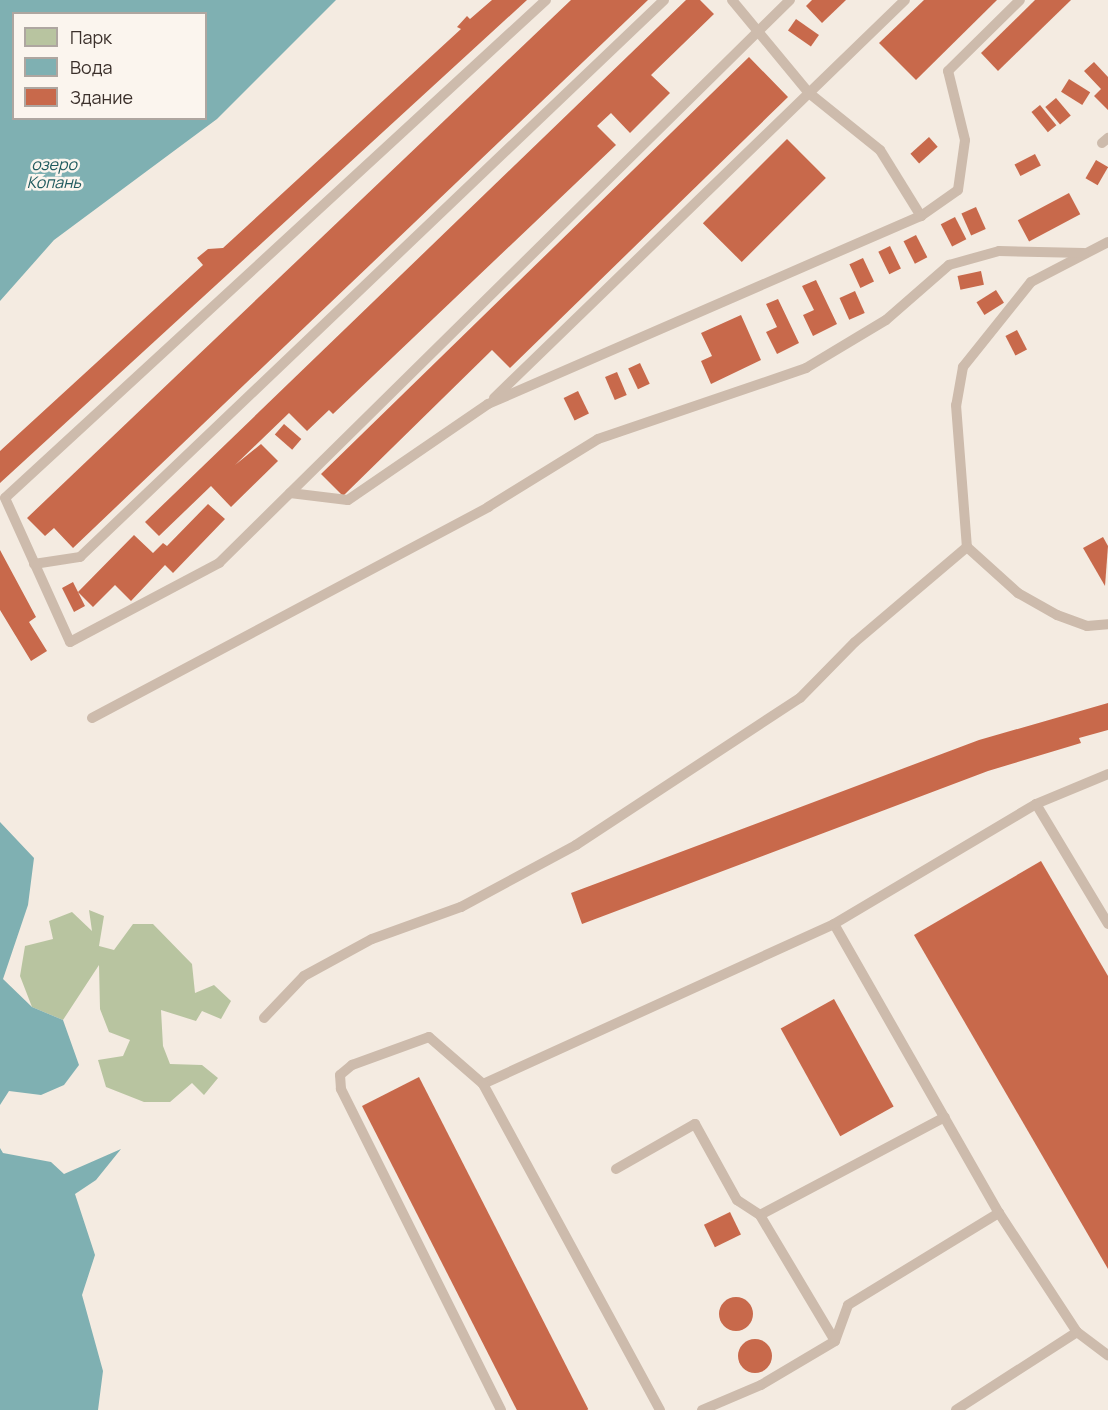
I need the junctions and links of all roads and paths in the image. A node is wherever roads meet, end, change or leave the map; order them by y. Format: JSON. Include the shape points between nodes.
{"nodes":[{"id":1,"x":546,"y":0,"type":"edge"},
{"id":2,"x":664,"y":0,"type":"edge"},
{"id":3,"x":732,"y":0,"type":"edge"},
{"id":4,"x":790,"y":0,"type":"edge"},
{"id":5,"x":905,"y":0,"type":"edge"},
{"id":6,"x":1020,"y":0,"type":"edge"},
{"id":7,"x":760,"y":30,"type":"junction"},
{"id":8,"x":809,"y":93,"type":"junction"},
{"id":9,"x":921,"y":216,"type":"junction"},
{"id":10,"x":1108,"y":242,"type":"edge"},
{"id":11,"x":1084,"y":253,"type":"junction"},
{"id":12,"x":488,"y":404,"type":"junction"},
{"id":13,"x":290,"y":493,"type":"junction"},
{"id":14,"x":967,"y":547,"type":"junction"},
{"id":15,"x":34,"y":564,"type":"junction"},
{"id":16,"x":1108,"y":624,"type":"edge"},
{"id":17,"x":92,"y":718,"type":"dead end"},
{"id":18,"x":1108,"y":774,"type":"edge"},
{"id":19,"x":1036,"y":804,"type":"junction"},
{"id":20,"x":834,"y":924,"type":"junction"},
{"id":21,"x":1108,"y":924,"type":"edge"},
{"id":22,"x":264,"y":1018,"type":"dead end"},
{"id":23,"x":483,"y":1084,"type":"junction"},
{"id":24,"x":945,"y":1117,"type":"junction"},
{"id":25,"x":616,"y":1169,"type":"dead end"},
{"id":26,"x":999,"y":1213,"type":"junction"},
{"id":27,"x":760,"y":1215,"type":"junction"},
{"id":28,"x":1077,"y":1332,"type":"junction"},
{"id":29,"x":835,"y":1341,"type":"junction"},
{"id":30,"x":1108,"y":1355,"type":"edge"},
{"id":31,"x":501,"y":1410,"type":"edge"},
{"id":32,"x":660,"y":1410,"type":"edge"},
{"id":33,"x":702,"y":1410,"type":"edge"},
{"id":34,"x":956,"y":1410,"type":"edge"}],
"edges":[{"from":1,"to":15,"type":"lane","via":[[5,498]]},
{"from":2,"to":15,"type":"lane","via":[[80,556]]},
{"from":3,"to":7,"type":"lane"},
{"from":4,"to":7,"type":"lane"},
{"from":5,"to":8,"type":"lane"},
{"from":6,"to":9,"type":"lane","via":[[948,70],[965,140],[958,190]]},
{"from":7,"to":8,"type":"lane"},
{"from":7,"to":13,"type":"lane"},
{"from":8,"to":9,"type":"lane","via":[[880,150]]},
{"from":8,"to":12,"type":"lane"},
{"from":9,"to":12,"type":"lane"},
{"from":10,"to":11,"type":"lane"},
{"from":11,"to":14,"type":"lane","via":[[1031,282],[963,368],[956,405]]},
{"from":11,"to":17,"type":"lane","via":[[999,251],[949,265],[886,320],[806,368],[598,438],[488,507]]},
{"from":12,"to":13,"type":"lane","via":[[348,500]]},
{"from":13,"to":15,"type":"lane","via":[[219,563],[70,642]]},
{"from":14,"to":16,"type":"lane","via":[[1018,593],[1057,615],[1087,626]]},
{"from":14,"to":22,"type":"lane","via":[[855,642],[800,698],[576,845],[461,908],[372,939],[304,976]]},
{"from":18,"to":19,"type":"lane"},
{"from":19,"to":20,"type":"lane"},
{"from":19,"to":21,"type":"lane"},
{"from":20,"to":23,"type":"lane"},
{"from":20,"to":24,"type":"lane"},
{"from":23,"to":31,"type":"lane","via":[[429,1037],[352,1065],[340,1075],[341,1089]]},
{"from":23,"to":32,"type":"lane"},
{"from":24,"to":26,"type":"lane"},
{"from":24,"to":27,"type":"lane"},
{"from":25,"to":27,"type":"lane","via":[[695,1124],[737,1200]]},
{"from":26,"to":28,"type":"lane"},
{"from":26,"to":29,"type":"lane","via":[[848,1305]]},
{"from":27,"to":29,"type":"lane"},
{"from":28,"to":30,"type":"lane"},
{"from":28,"to":34,"type":"lane"},
{"from":29,"to":33,"type":"lane","via":[[761,1385]]}]}
